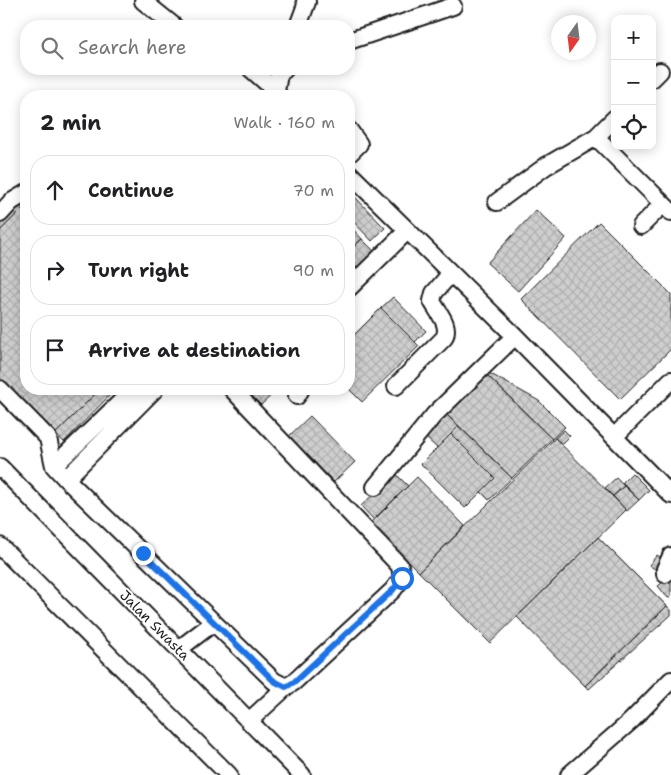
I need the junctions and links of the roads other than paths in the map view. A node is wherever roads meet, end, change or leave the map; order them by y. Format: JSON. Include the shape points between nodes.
{"nodes":[{"id":1,"x":305,"y":0,"type":"edge"},
{"id":2,"x":143,"y":1,"type":"edge"},
{"id":3,"x":453,"y":6,"type":"dead end"},
{"id":4,"x":167,"y":20,"type":"edge"},
{"id":5,"x":300,"y":20,"type":"edge"},
{"id":6,"x":355,"y":39,"type":"edge"},
{"id":7,"x":257,"y":75,"type":"edge"},
{"id":8,"x":279,"y":75,"type":"edge"},
{"id":9,"x":274,"y":90,"type":"edge"},
{"id":10,"x":278,"y":90,"type":"edge"},
{"id":11,"x":611,"y":122,"type":"edge"},
{"id":12,"x":596,"y":137,"type":"junction"},
{"id":13,"x":355,"y":138,"type":"edge"},
{"id":14,"x":355,"y":148,"type":"edge"},
{"id":15,"x":355,"y":179,"type":"edge"},
{"id":16,"x":20,"y":197,"type":"edge"},
{"id":17,"x":497,"y":202,"type":"dead end"},
{"id":18,"x":667,"y":208,"type":"edge"},
{"id":19,"x":0,"y":214,"type":"edge"},
{"id":20,"x":641,"y":226,"type":"dead end"},
{"id":21,"x":408,"y":231,"type":"junction"},
{"id":22,"x":451,"y":273,"type":"junction"},
{"id":23,"x":355,"y":282,"type":"edge"},
{"id":24,"x":515,"y":336,"type":"junction"},
{"id":25,"x":671,"y":380,"type":"edge"},
{"id":26,"x":396,"y":386,"type":"dead end"},
{"id":27,"x":0,"y":390,"type":"edge"},
{"id":28,"x":128,"y":395,"type":"edge"},
{"id":29,"x":149,"y":395,"type":"edge"},
{"id":30,"x":238,"y":395,"type":"edge"},
{"id":31,"x":614,"y":437,"type":"junction"},
{"id":32,"x":54,"y":466,"type":"junction"},
{"id":33,"x":2,"y":475,"type":"edge"},
{"id":34,"x":66,"y":479,"type":"junction"},
{"id":35,"x":375,"y":487,"type":"dead end"},
{"id":36,"x":671,"y":495,"type":"edge"},
{"id":37,"x":0,"y":546,"type":"edge"},
{"id":38,"x":671,"y":556,"type":"edge"},
{"id":39,"x":665,"y":574,"type":"dead end"},
{"id":40,"x":213,"y":623,"type":"junction"},
{"id":41,"x":179,"y":649,"type":"junction"},
{"id":42,"x":671,"y":680,"type":"edge"},
{"id":43,"x":286,"y":687,"type":"junction"},
{"id":44,"x":249,"y":721,"type":"junction"},
{"id":45,"x":229,"y":775,"type":"edge"},
{"id":46,"x":302,"y":775,"type":"edge"},
{"id":47,"x":569,"y":775,"type":"edge"}],
"edges":[{"from":1,"to":5,"type":"street"},
{"from":2,"to":4,"type":"street"},
{"from":3,"to":6,"type":"street"},
{"from":7,"to":9,"type":"street"},
{"from":8,"to":10,"type":"street"},
{"from":11,"to":12,"type":"street"},
{"from":12,"to":17,"type":"street","via":[[546,166]]},
{"from":12,"to":18,"type":"street"},
{"from":13,"to":14,"type":"street","via":[[359,144]]},
{"from":15,"to":21,"type":"street"},
{"from":16,"to":19,"type":"street"},
{"from":18,"to":20,"type":"street"},
{"from":21,"to":22,"type":"street"},
{"from":21,"to":23,"type":"street"},
{"from":22,"to":24,"type":"street"},
{"from":22,"to":26,"type":"street","via":[[434,293],[432,301],[447,326],[447,332]]},
{"from":24,"to":31,"type":"street"},
{"from":24,"to":35,"type":"street","via":[[434,415]]},
{"from":25,"to":31,"type":"street"},
{"from":27,"to":32,"type":"street","via":[[48,438]]},
{"from":28,"to":32,"type":"street"},
{"from":29,"to":34,"type":"street"},
{"from":30,"to":43,"type":"street","via":[[400,566],[402,578],[393,590]]},
{"from":31,"to":36,"type":"street"},
{"from":32,"to":34,"type":"street"},
{"from":33,"to":41,"type":"street","name":"Jalan Swasta"},
{"from":34,"to":40,"type":"street"},
{"from":37,"to":45,"type":"street"},
{"from":38,"to":39,"type":"street"},
{"from":40,"to":41,"type":"street"},
{"from":40,"to":43,"type":"street","via":[[274,681]]},
{"from":41,"to":44,"type":"street","name":"Jalan Swasta"},
{"from":42,"to":47,"type":"street","via":[[631,721]]},
{"from":43,"to":44,"type":"street"},
{"from":44,"to":46,"type":"street","name":"Jalan Swasta"}]}
